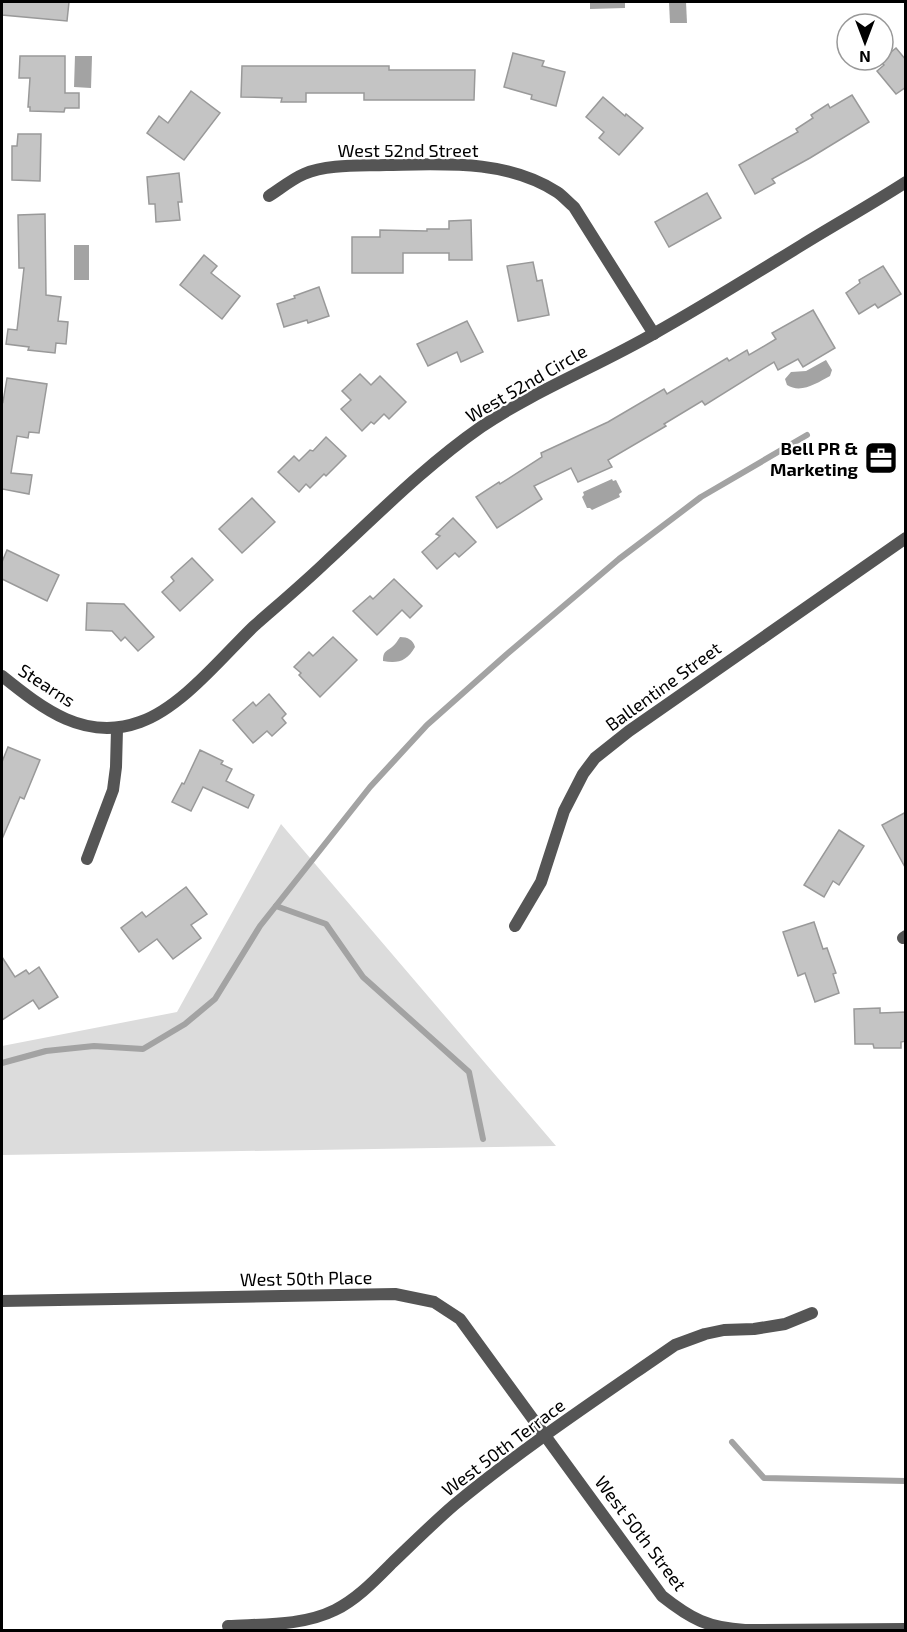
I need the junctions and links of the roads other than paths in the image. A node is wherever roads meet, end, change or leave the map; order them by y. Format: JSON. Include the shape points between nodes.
{"nodes":[{"id":1,"x":906,"y":182,"type":"edge"},
{"id":2,"x":268,"y":196,"type":"dead end"},
{"id":3,"x":654,"y":334,"type":"junction"},
{"id":4,"x":906,"y":538,"type":"edge"},
{"id":5,"x":2,"y":676,"type":"edge"},
{"id":6,"x":117,"y":729,"type":"junction"},
{"id":7,"x":87,"y":859,"type":"dead end"},
{"id":8,"x":515,"y":926,"type":"dead end"},
{"id":9,"x":2,"y":1301,"type":"edge"},
{"id":10,"x":812,"y":1313,"type":"dead end"},
{"id":11,"x":546,"y":1435,"type":"junction"},
{"id":12,"x":228,"y":1626,"type":"dead end"},
{"id":13,"x":906,"y":1629,"type":"edge"}],
"edges":[{"from":1,"to":3,"type":"street","name":"West 52nd Circle"},
{"from":2,"to":3,"type":"street","name":"West 52nd Street","via":[[304,174],[329,168],[467,165],[530,178],[557,192],[574,207]]},
{"from":3,"to":6,"type":"street","name":"West 52nd Circle","via":[[518,404],[439,458],[182,697],[163,712]]},
{"from":4,"to":8,"type":"street","name":"Ballentine Street","via":[[595,758],[564,811],[540,882]]},
{"from":5,"to":6,"type":"street","name":"Stearns","via":[[69,722]]},
{"from":6,"to":7,"type":"street","via":[[113,790]]},
{"from":9,"to":11,"type":"street","name":"West 50th Place","via":[[395,1294],[434,1302],[460,1319]]},
{"from":10,"to":11,"type":"street","name":"West 50th Terrace","via":[[785,1324],[724,1330],[675,1345]]},
{"from":11,"to":12,"type":"street","name":"West 50th Terrace","via":[[435,1521],[351,1601],[292,1622]]},
{"from":11,"to":13,"type":"street","name":"West 50th Street","via":[[662,1596],[698,1621],[745,1630]]}]}
